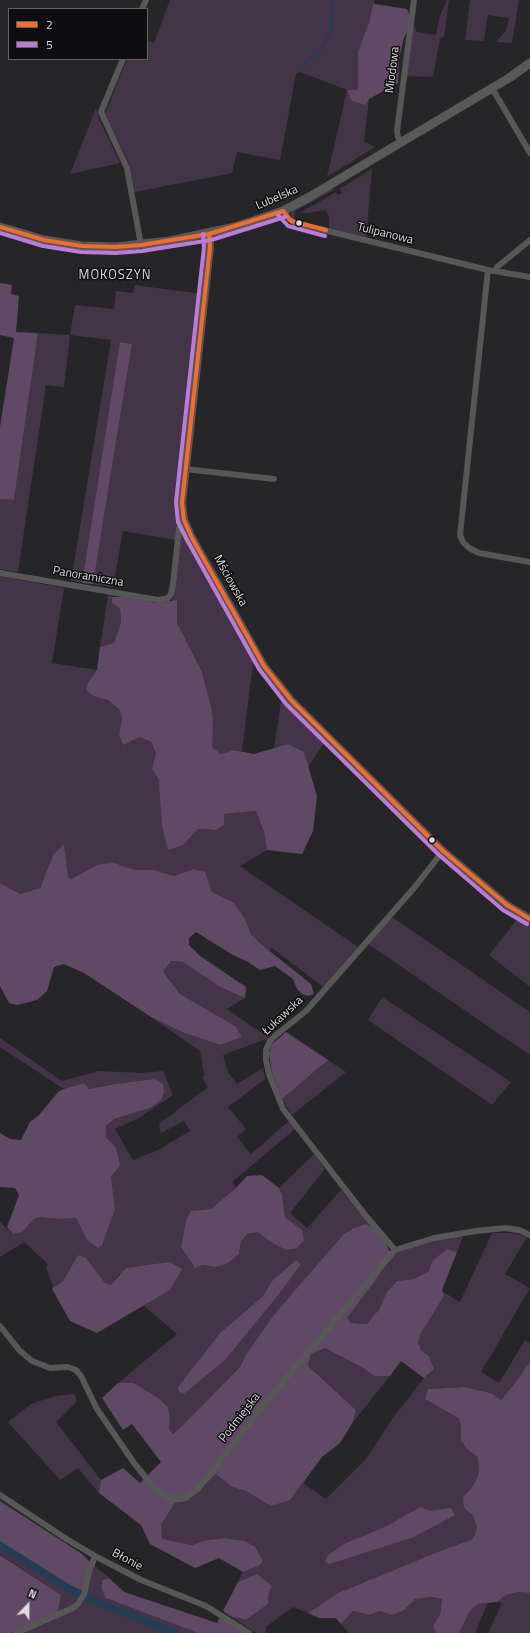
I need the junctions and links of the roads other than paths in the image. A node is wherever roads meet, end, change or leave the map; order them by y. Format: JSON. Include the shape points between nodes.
{"nodes":[{"id":1,"x":414,"y":0,"type":"edge"},
{"id":2,"x":122,"y":60,"type":"edge"},
{"id":3,"x":530,"y":63,"type":"edge"},
{"id":4,"x":492,"y":88,"type":"junction"},
{"id":5,"x":402,"y":142,"type":"junction"},
{"id":6,"x":530,"y":153,"type":"edge"},
{"id":7,"x":283,"y":211,"type":"junction"},
{"id":8,"x":0,"y":227,"type":"edge"},
{"id":9,"x":209,"y":234,"type":"junction"},
{"id":10,"x":530,"y":240,"type":"edge"},
{"id":11,"x":141,"y":245,"type":"junction"},
{"id":12,"x":488,"y":270,"type":"junction"},
{"id":13,"x":496,"y":272,"type":"junction"},
{"id":14,"x":530,"y":277,"type":"edge"},
{"id":15,"x":185,"y":469,"type":"junction"},
{"id":16,"x":274,"y":479,"type":"dead end"},
{"id":17,"x":184,"y":520,"type":"junction"},
{"id":18,"x":530,"y":562,"type":"edge"},
{"id":19,"x":0,"y":573,"type":"edge"},
{"id":20,"x":443,"y":851,"type":"junction"},
{"id":21,"x":530,"y":919,"type":"edge"},
{"id":22,"x":530,"y":1235,"type":"edge"},
{"id":23,"x":395,"y":1250,"type":"junction"},
{"id":24,"x":0,"y":1326,"type":"edge"},
{"id":25,"x":0,"y":1495,"type":"edge"},
{"id":26,"x":95,"y":1556,"type":"junction"},
{"id":27,"x":16,"y":1633,"type":"edge"},
{"id":28,"x":249,"y":1633,"type":"edge"}],
"edges":[{"from":1,"to":5,"type":"street","name":"Miodowa","via":[[397,131]]},
{"from":2,"to":11,"type":"street","via":[[101,112],[127,168]]},
{"from":3,"to":4,"type":"main road","name":"Lubelska"},
{"from":4,"to":5,"type":"main road","name":"Lubelska"},
{"from":4,"to":6,"type":"street"},
{"from":5,"to":7,"type":"main road","name":"Lubelska"},
{"from":7,"to":9,"type":"main road","name":"Lubelska"},
{"from":7,"to":12,"type":"street","name":"Tulipanowa","via":[[295,223]]},
{"from":8,"to":11,"type":"main road","name":"Lubelska","via":[[44,240],[82,246]]},
{"from":9,"to":11,"type":"main road","name":"Lubelska"},
{"from":9,"to":15,"type":"street","name":"Mściowska","via":[[210,247]]},
{"from":10,"to":13,"type":"street","via":[[502,263]]},
{"from":12,"to":13,"type":"street","name":"Tulipanowa"},
{"from":12,"to":18,"type":"street","via":[[460,535],[462,542],[479,553]]},
{"from":13,"to":14,"type":"street","name":"Tulipanowa"},
{"from":15,"to":16,"type":"street"},
{"from":15,"to":17,"type":"street","name":"Mściowska","via":[[182,504]]},
{"from":17,"to":19,"type":"street","name":"Panoramiczna","via":[[179,529],[173,584],[168,598],[158,600]]},
{"from":17,"to":20,"type":"street","name":"Mściowska","via":[[277,685]]},
{"from":20,"to":21,"type":"street","name":"Mściowska","via":[[507,905]]},
{"from":20,"to":23,"type":"street","name":"Łukawska","via":[[414,888],[306,1011],[270,1041],[266,1055],[269,1074],[283,1109]]},
{"from":22,"to":23,"type":"street","via":[[505,1228],[476,1231],[434,1238]]},
{"from":23,"to":24,"type":"street","name":"Podmiejska","via":[[270,1397],[198,1489],[182,1499],[159,1493],[147,1479],[97,1409],[76,1370],[68,1367],[50,1368],[32,1361],[20,1351]]},
{"from":25,"to":26,"type":"street","name":"Błonie"},
{"from":26,"to":27,"type":"street","via":[[83,1596],[73,1608]]},
{"from":26,"to":28,"type":"street","name":"Błonie","via":[[141,1580],[206,1606]]}]}
